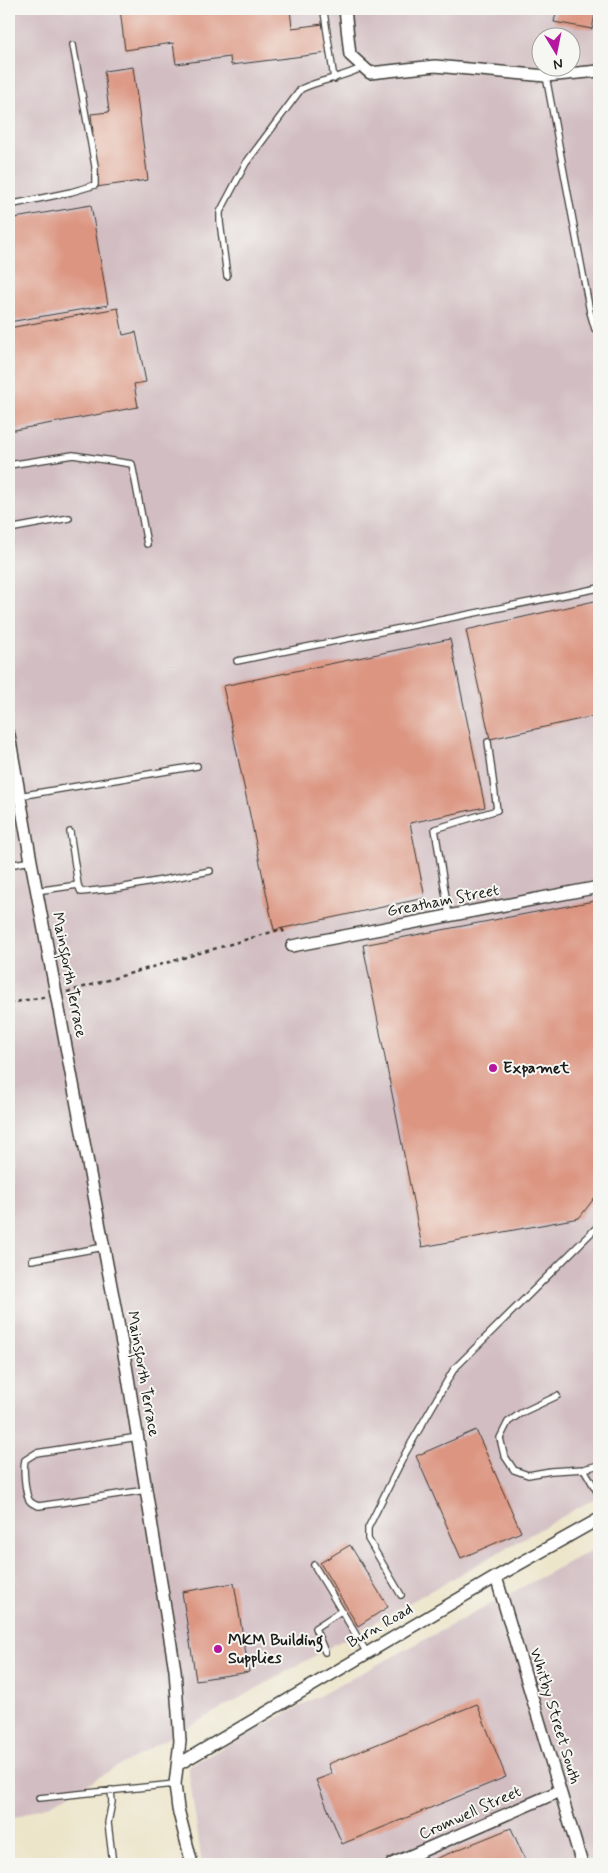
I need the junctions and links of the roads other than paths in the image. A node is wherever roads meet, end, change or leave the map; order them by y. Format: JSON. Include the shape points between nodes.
{"nodes":[{"id":1,"x":326,"y":9,"type":"edge"},
{"id":2,"x":345,"y":9,"type":"edge"},
{"id":3,"x":74,"y":45,"type":"dead end"},
{"id":4,"x":363,"y":66,"type":"junction"},
{"id":5,"x":599,"y":71,"type":"edge"},
{"id":6,"x":580,"y":73,"type":"edge"},
{"id":7,"x":530,"y":75,"type":"edge"},
{"id":8,"x":546,"y":78,"type":"edge"},
{"id":9,"x":334,"y":79,"type":"junction"},
{"id":10,"x":9,"y":206,"type":"edge"},
{"id":11,"x":227,"y":276,"type":"dead end"},
{"id":12,"x":599,"y":331,"type":"edge"},
{"id":13,"x":9,"y":465,"type":"edge"},
{"id":14,"x":69,"y":518,"type":"dead end"},
{"id":15,"x":9,"y":529,"type":"edge"},
{"id":16,"x":147,"y":544,"type":"dead end"},
{"id":17,"x":599,"y":588,"type":"edge"},
{"id":18,"x":237,"y":662,"type":"dead end"},
{"id":19,"x":9,"y":735,"type":"edge"},
{"id":20,"x":488,"y":742,"type":"dead end"},
{"id":21,"x":11,"y":766,"type":"edge"},
{"id":22,"x":197,"y":766,"type":"dead end"},
{"id":23,"x":19,"y":796,"type":"junction"},
{"id":24,"x":70,"y":832,"type":"dead end"},
{"id":25,"x":31,"y":861,"type":"junction"},
{"id":26,"x":9,"y":865,"type":"edge"},
{"id":27,"x":210,"y":871,"type":"dead end"},
{"id":28,"x":78,"y":885,"type":"junction"},
{"id":29,"x":599,"y":887,"type":"edge"},
{"id":30,"x":36,"y":891,"type":"junction"},
{"id":31,"x":449,"y":916,"type":"junction"},
{"id":32,"x":292,"y":946,"type":"road end"},
{"id":33,"x":599,"y":1225,"type":"edge"},
{"id":34,"x":104,"y":1247,"type":"junction"},
{"id":35,"x":32,"y":1260,"type":"dead end"},
{"id":36,"x":557,"y":1396,"type":"dead end"},
{"id":37,"x":138,"y":1437,"type":"junction"},
{"id":38,"x":599,"y":1465,"type":"edge"},
{"id":39,"x":584,"y":1469,"type":"junction"},
{"id":40,"x":146,"y":1490,"type":"junction"},
{"id":41,"x":599,"y":1495,"type":"edge"},
{"id":42,"x":599,"y":1519,"type":"edge"},
{"id":43,"x":314,"y":1565,"type":"dead end"},
{"id":44,"x":496,"y":1577,"type":"junction"},
{"id":45,"x":401,"y":1595,"type":"dead end"},
{"id":46,"x":341,"y":1611,"type":"junction"},
{"id":47,"x":325,"y":1652,"type":"dead end"},
{"id":48,"x":367,"y":1653,"type":"junction"},
{"id":49,"x":179,"y":1764,"type":"junction"},
{"id":50,"x":175,"y":1784,"type":"junction"},
{"id":51,"x":111,"y":1790,"type":"junction"},
{"id":52,"x":560,"y":1790,"type":"junction"},
{"id":53,"x":39,"y":1798,"type":"dead end"},
{"id":54,"x":113,"y":1864,"type":"edge"},
{"id":55,"x":192,"y":1864,"type":"edge"},
{"id":56,"x":392,"y":1864,"type":"edge"},
{"id":57,"x":582,"y":1864,"type":"edge"}],
"edges":[{"from":1,"to":9,"type":"lane"},
{"from":2,"to":4,"type":"street","via":[[350,55]]},
{"from":3,"to":10,"type":"lane","via":[[95,166],[95,185]]},
{"from":4,"to":7,"type":"street","via":[[370,73],[435,66]]},
{"from":4,"to":9,"type":"lane"},
{"from":5,"to":6,"type":"street"},
{"from":8,"to":12,"type":"lane","via":[[590,312],[595,330]]},
{"from":9,"to":11,"type":"lane","via":[[301,89],[246,163],[220,212]]},
{"from":13,"to":16,"type":"lane","via":[[73,454],[132,464]]},
{"from":14,"to":15,"type":"lane"},
{"from":17,"to":18,"type":"lane"},
{"from":19,"to":21,"type":"street","name":"Mainsforth Terrace"},
{"from":20,"to":31,"type":"lane","via":[[497,810],[435,829]]},
{"from":21,"to":23,"type":"street","name":"Mainsforth Terrace"},
{"from":22,"to":23,"type":"lane"},
{"from":23,"to":25,"type":"street","name":"Mainsforth Terrace"},
{"from":24,"to":28,"type":"lane"},
{"from":25,"to":26,"type":"lane"},
{"from":25,"to":30,"type":"street","name":"Mainsforth Terrace"},
{"from":27,"to":28,"type":"lane","via":[[120,888],[81,892]]},
{"from":28,"to":30,"type":"lane"},
{"from":29,"to":31,"type":"street","name":"Greatham Street"},
{"from":30,"to":34,"type":"street","name":"Mainsforth Terrace"},
{"from":31,"to":32,"type":"street","name":"Greatham Street"},
{"from":33,"to":45,"type":"lane","via":[[454,1369],[406,1452],[368,1528],[368,1539]]},
{"from":34,"to":35,"type":"lane"},
{"from":34,"to":37,"type":"street","name":"Mainsforth Terrace"},
{"from":36,"to":39,"type":"lane","via":[[508,1422],[500,1438],[504,1455],[514,1470],[528,1475]]},
{"from":37,"to":40,"type":"street","name":"Mainsforth Terrace"},
{"from":37,"to":40,"type":"lane","via":[[36,1453],[25,1460],[23,1467],[28,1499],[39,1506]]},
{"from":38,"to":39,"type":"lane"},
{"from":39,"to":41,"type":"lane"},
{"from":40,"to":49,"type":"street","name":"Mainsforth Terrace","via":[[175,1670]]},
{"from":42,"to":44,"type":"street","name":"Burn Road"},
{"from":43,"to":46,"type":"lane"},
{"from":44,"to":48,"type":"street","name":"Burn Road"},
{"from":44,"to":52,"type":"street","name":"Whitby Street South"},
{"from":46,"to":47,"type":"lane","via":[[315,1628]]},
{"from":46,"to":48,"type":"lane"},
{"from":48,"to":49,"type":"street","name":"Burn Road"},
{"from":49,"to":50,"type":"street","name":"Mainsforth Terrace"},
{"from":50,"to":51,"type":"lane"},
{"from":50,"to":55,"type":"street","name":"Mainsforth Terrace"},
{"from":51,"to":53,"type":"lane"},
{"from":51,"to":54,"type":"lane","via":[[108,1823]]},
{"from":52,"to":56,"type":"street","name":"Cromwell Street"},
{"from":52,"to":57,"type":"street","name":"Whitby Street South"}]}
